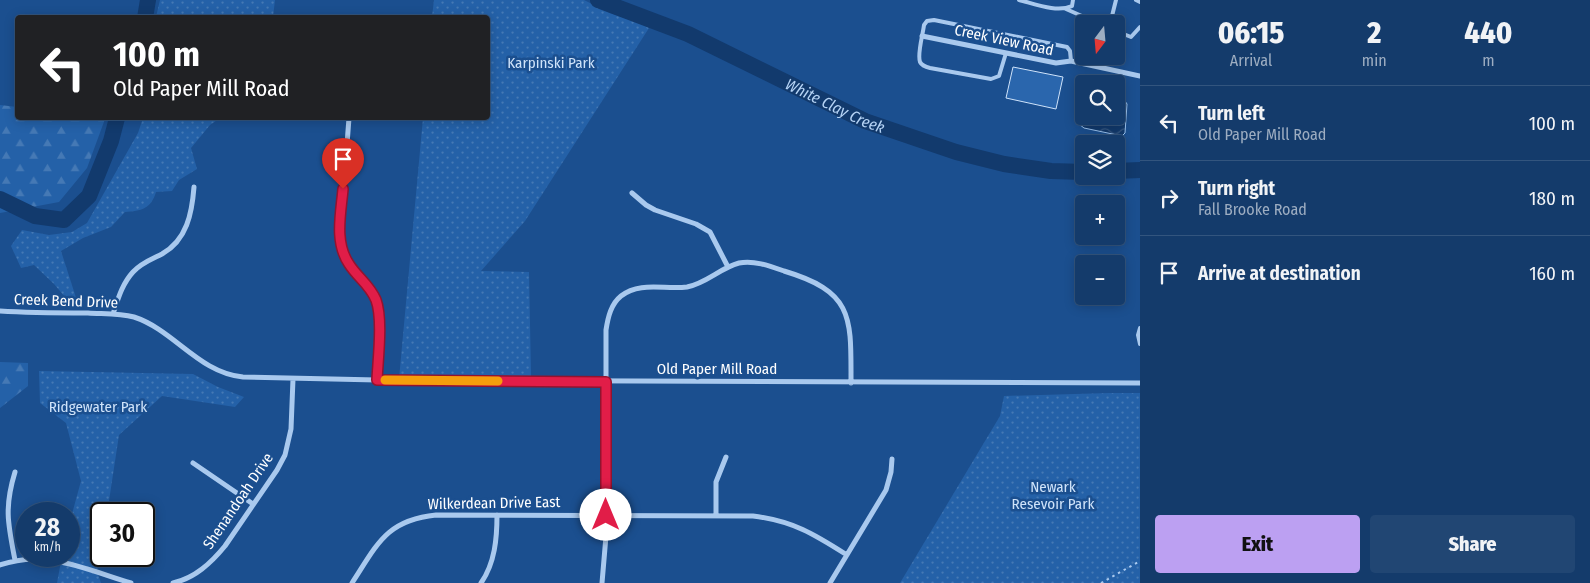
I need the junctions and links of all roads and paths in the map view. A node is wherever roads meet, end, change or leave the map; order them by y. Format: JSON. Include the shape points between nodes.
{"nodes":[{"id":1,"x":1020,"y":0,"type":"edge"},
{"id":2,"x":1073,"y":0,"type":"edge"},
{"id":3,"x":1116,"y":0,"type":"edge"},
{"id":4,"x":1136,"y":0,"type":"edge"},
{"id":5,"x":1140,"y":2,"type":"edge"},
{"id":6,"x":1066,"y":9,"type":"junction"},
{"id":7,"x":1080,"y":15,"type":"edge"},
{"id":8,"x":1112,"y":15,"type":"edge"},
{"id":9,"x":1140,"y":27,"type":"edge"},
{"id":10,"x":1125,"y":35,"type":"edge"},
{"id":11,"x":922,"y":36,"type":"junction"},
{"id":12,"x":1006,"y":53,"type":"junction"},
{"id":13,"x":1071,"y":61,"type":"junction"},
{"id":14,"x":1140,"y":76,"type":"edge"},
{"id":15,"x":349,"y":120,"type":"edge"},
{"id":16,"x":194,"y":187,"type":"dead end"},
{"id":17,"x":632,"y":193,"type":"dead end"},
{"id":18,"x":728,"y":267,"type":"junction"},
{"id":19,"x":0,"y":312,"type":"edge"},
{"id":20,"x":114,"y":314,"type":"junction"},
{"id":21,"x":1140,"y":328,"type":"edge"},
{"id":22,"x":1140,"y":344,"type":"edge"},
{"id":23,"x":293,"y":379,"type":"junction"},
{"id":24,"x":377,"y":380,"type":"junction"},
{"id":25,"x":606,"y":382,"type":"junction"},
{"id":26,"x":851,"y":383,"type":"junction"},
{"id":27,"x":1140,"y":383,"type":"edge"},
{"id":28,"x":726,"y":457,"type":"dead end"},
{"id":29,"x":892,"y":460,"type":"dead end"},
{"id":30,"x":193,"y":463,"type":"dead end"},
{"id":31,"x":15,"y":472,"type":"dead end"},
{"id":32,"x":253,"y":504,"type":"junction"},
{"id":33,"x":497,"y":515,"type":"junction"},
{"id":34,"x":606,"y":515,"type":"junction"},
{"id":35,"x":716,"y":515,"type":"junction"},
{"id":36,"x":847,"y":555,"type":"junction"},
{"id":37,"x":15,"y":560,"type":"joint"},
{"id":38,"x":1140,"y":561,"type":"edge"},
{"id":39,"x":0,"y":565,"type":"edge"},
{"id":40,"x":80,"y":566,"type":"edge"},
{"id":41,"x":131,"y":583,"type":"edge"},
{"id":42,"x":173,"y":583,"type":"edge"},
{"id":43,"x":352,"y":583,"type":"edge"},
{"id":44,"x":481,"y":583,"type":"edge"},
{"id":45,"x":602,"y":583,"type":"edge"},
{"id":46,"x":830,"y":583,"type":"edge"},
{"id":47,"x":1101,"y":583,"type":"edge"}],
"edges":[{"from":1,"to":6,"type":"lane"},
{"from":2,"to":6,"type":"lane","via":[[1072,6]]},
{"from":3,"to":8,"type":"lane"},
{"from":4,"to":5,"type":"lane"},
{"from":6,"to":7,"type":"lane"},
{"from":9,"to":10,"type":"lane","via":[[1131,37]]},
{"from":11,"to":12,"type":"street","name":"Creek View Road"},
{"from":11,"to":12,"type":"lane","via":[[920,62],[930,68],[991,79],[999,76]]},
{"from":11,"to":13,"type":"lane","via":[[927,21],[934,20],[1067,47]]},
{"from":12,"to":13,"type":"street","name":"Creek View Road","via":[[1056,63]]},
{"from":13,"to":14,"type":"street","name":"Creek View Road"},
{"from":15,"to":24,"type":"street","via":[[340,241],[348,264],[368,285],[377,302]]},
{"from":16,"to":20,"type":"street","via":[[191,213],[182,236],[165,252],[133,272],[120,293]]},
{"from":17,"to":18,"type":"street","via":[[655,210],[710,232]]},
{"from":18,"to":25,"type":"street","via":[[688,287],[647,287],[629,291],[620,297],[610,313],[606,330]]},
{"from":18,"to":26,"type":"street","via":[[740,263],[760,264],[812,280],[830,292],[843,308],[850,327]]},
{"from":19,"to":20,"type":"street","name":"Creek Bend Drive"},
{"from":20,"to":23,"type":"street","name":"Creek Bend Drive","via":[[148,323],[224,374]]},
{"from":21,"to":22,"type":"lane"},
{"from":23,"to":24,"type":"street","name":"Old Paper Mill Road"},
{"from":23,"to":32,"type":"street","name":"Shenandoah Drive","via":[[293,412],[288,443],[277,470]]},
{"from":24,"to":25,"type":"street","name":"Old Paper Mill Road"},
{"from":25,"to":26,"type":"street","name":"Old Paper Mill Road"},
{"from":25,"to":34,"type":"street"},
{"from":26,"to":27,"type":"street","name":"Old Paper Mill Road"},
{"from":28,"to":35,"type":"street","via":[[716,482]]},
{"from":29,"to":36,"type":"street","via":[[886,490]]},
{"from":30,"to":32,"type":"street"},
{"from":31,"to":37,"type":"street","via":[[7,514]]},
{"from":32,"to":42,"type":"street","name":"Shenandoah Drive","via":[[208,565]]},
{"from":33,"to":34,"type":"street","name":"Wilkerdean Drive East"},
{"from":33,"to":43,"type":"street","name":"Wilkerdean Drive East","via":[[436,514],[402,523],[383,537]]},
{"from":33,"to":44,"type":"street","via":[[494,553]]},
{"from":34,"to":35,"type":"street","name":"Wilkerdean Drive East"},
{"from":34,"to":45,"type":"street"},
{"from":35,"to":36,"type":"street","name":"Wilkerdean Drive East","via":[[753,516],[785,522],[814,534]]},
{"from":36,"to":46,"type":"street"},
{"from":37,"to":39,"type":"street"},
{"from":38,"to":47,"type":"path"},
{"from":40,"to":41,"type":"street"}]}
